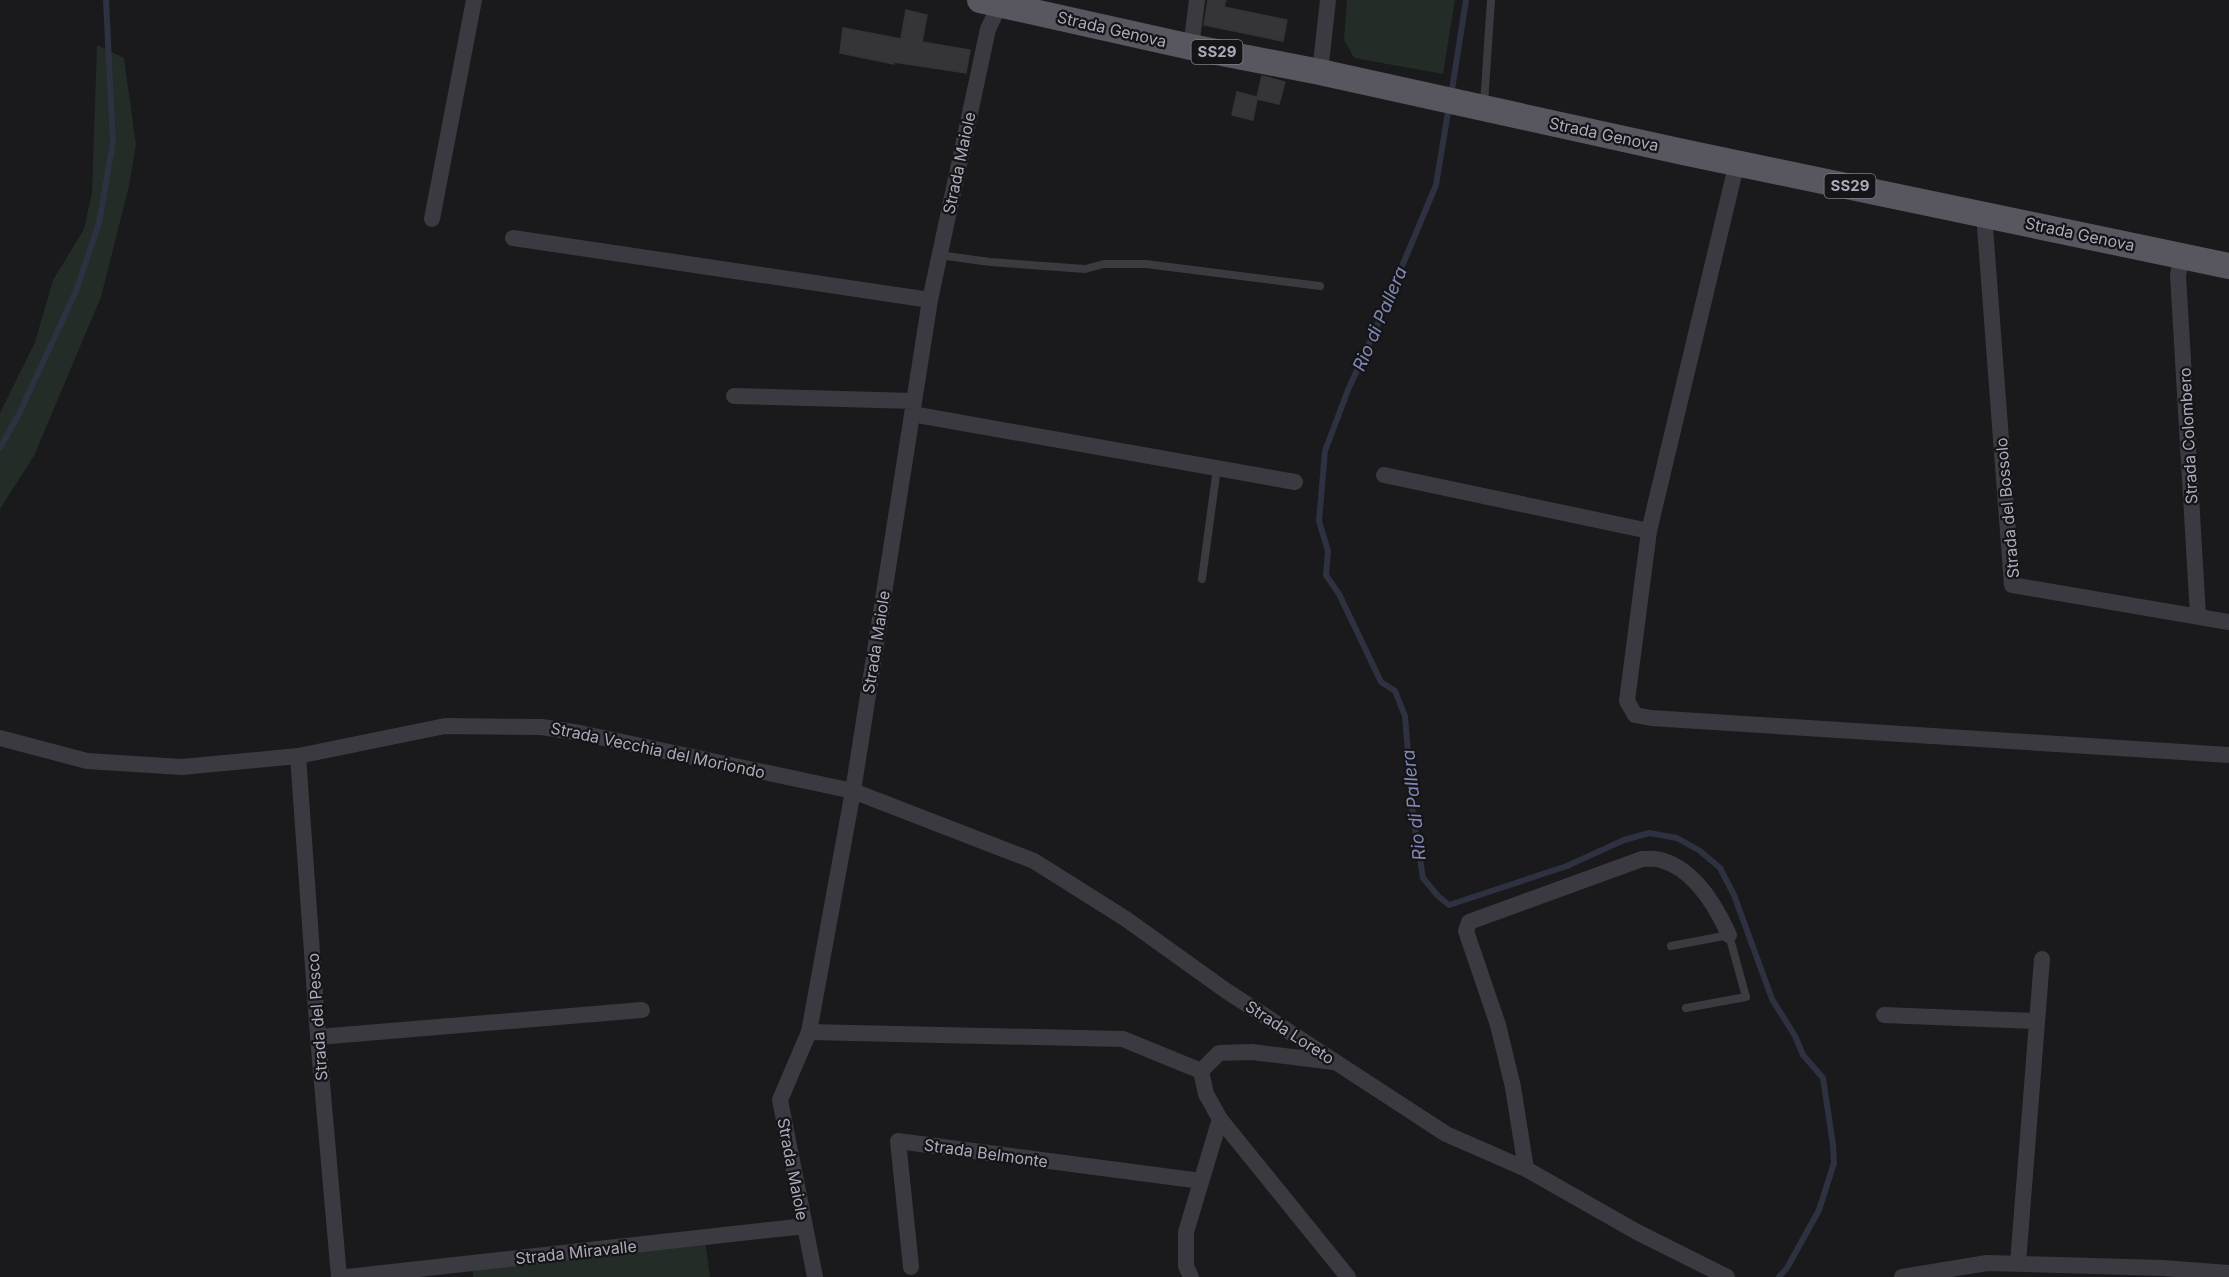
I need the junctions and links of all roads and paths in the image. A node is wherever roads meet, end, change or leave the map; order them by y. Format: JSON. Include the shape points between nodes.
{"nodes":[{"id":1,"x":474,"y":0,"type":"edge"},
{"id":2,"x":1197,"y":0,"type":"edge"},
{"id":3,"x":1328,"y":0,"type":"edge"},
{"id":4,"x":1491,"y":0,"type":"edge"},
{"id":5,"x":990,"y":2,"type":"edge"},
{"id":6,"x":1191,"y":47,"type":"junction"},
{"id":7,"x":1320,"y":72,"type":"junction"},
{"id":8,"x":1478,"y":106,"type":"junction"},
{"id":9,"x":1737,"y":162,"type":"junction"},
{"id":10,"x":1984,"y":214,"type":"junction"},
{"id":11,"x":432,"y":219,"type":"dead end"},
{"id":12,"x":513,"y":238,"type":"dead end"},
{"id":13,"x":939,"y":255,"type":"junction"},
{"id":14,"x":2182,"y":256,"type":"junction"},
{"id":15,"x":2229,"y":266,"type":"edge"},
{"id":16,"x":1320,"y":286,"type":"dead end"},
{"id":17,"x":930,"y":300,"type":"junction"},
{"id":18,"x":734,"y":396,"type":"dead end"},
{"id":19,"x":913,"y":407,"type":"junction"},
{"id":20,"x":1217,"y":468,"type":"junction"},
{"id":21,"x":1384,"y":475,"type":"dead end"},
{"id":22,"x":1295,"y":482,"type":"dead end"},
{"id":23,"x":1649,"y":531,"type":"junction"},
{"id":24,"x":1202,"y":579,"type":"dead end"},
{"id":25,"x":2198,"y":616,"type":"junction"},
{"id":26,"x":2229,"y":622,"type":"edge"},
{"id":27,"x":0,"y":738,"type":"edge"},
{"id":28,"x":2229,"y":755,"type":"edge"},
{"id":29,"x":298,"y":756,"type":"junction"},
{"id":30,"x":853,"y":791,"type":"junction"},
{"id":31,"x":1729,"y":934,"type":"junction"},
{"id":32,"x":1671,"y":946,"type":"dead end"},
{"id":33,"x":2042,"y":958,"type":"dead end"},
{"id":34,"x":1686,"y":1008,"type":"dead end"},
{"id":35,"x":642,"y":1010,"type":"dead end"},
{"id":36,"x":1884,"y":1015,"type":"dead end"},
{"id":37,"x":2037,"y":1021,"type":"junction"},
{"id":38,"x":809,"y":1032,"type":"junction"},
{"id":39,"x":318,"y":1037,"type":"junction"},
{"id":40,"x":1338,"y":1062,"type":"junction"},
{"id":41,"x":1201,"y":1071,"type":"junction"},
{"id":42,"x":1220,"y":1119,"type":"junction"},
{"id":43,"x":1526,"y":1169,"type":"junction"},
{"id":44,"x":1201,"y":1181,"type":"junction"},
{"id":45,"x":805,"y":1226,"type":"junction"},
{"id":46,"x":2018,"y":1263,"type":"junction"},
{"id":47,"x":911,"y":1267,"type":"dead end"},
{"id":48,"x":2229,"y":1273,"type":"edge"},
{"id":49,"x":339,"y":1277,"type":"edge"},
{"id":50,"x":347,"y":1277,"type":"edge"},
{"id":51,"x":816,"y":1277,"type":"edge"},
{"id":52,"x":1191,"y":1277,"type":"edge"},
{"id":53,"x":1348,"y":1277,"type":"edge"},
{"id":54,"x":1727,"y":1277,"type":"edge"},
{"id":55,"x":1902,"y":1277,"type":"edge"}],
"edges":[{"from":1,"to":11,"type":"street"},
{"from":2,"to":6,"type":"street"},
{"from":3,"to":7,"type":"street"},
{"from":4,"to":8,"type":"lane"},
{"from":5,"to":6,"type":"main road","name":"Strada Genova","number":"SS29"},
{"from":5,"to":13,"type":"street","name":"Strada Maiole","via":[[988,29]]},
{"from":6,"to":7,"type":"main road","name":"Strada Genova","number":"SS29"},
{"from":7,"to":8,"type":"main road","name":"Strada Genova","number":"SS29"},
{"from":8,"to":9,"type":"main road","name":"Strada Genova","number":"SS29"},
{"from":9,"to":10,"type":"main road","name":"Strada Genova","number":"SS29"},
{"from":9,"to":23,"type":"street"},
{"from":10,"to":14,"type":"main road","name":"Strada Genova","number":"SS29"},
{"from":10,"to":25,"type":"street","name":"Strada del Bossolo","via":[[2012,585]]},
{"from":12,"to":17,"type":"street"},
{"from":13,"to":16,"type":"lane","via":[[1085,269],[1104,264],[1146,264]]},
{"from":13,"to":17,"type":"street","name":"Strada Maiole"},
{"from":14,"to":15,"type":"main road","name":"Strada Genova","number":"SS29"},
{"from":14,"to":25,"type":"street","name":"Strada Colombero","via":[[2178,275]]},
{"from":17,"to":19,"type":"street","name":"Strada Maiole"},
{"from":18,"to":19,"type":"street"},
{"from":19,"to":20,"type":"street"},
{"from":19,"to":30,"type":"street","name":"Strada Maiole"},
{"from":20,"to":22,"type":"street"},
{"from":20,"to":24,"type":"lane"},
{"from":21,"to":23,"type":"street"},
{"from":23,"to":28,"type":"street","via":[[1627,701],[1635,715]]},
{"from":25,"to":26,"type":"street","name":"Strada del Bossolo"},
{"from":27,"to":29,"type":"street","name":"Strada Vecchia del Moriondo","via":[[87,761],[146,765],[182,767]]},
{"from":29,"to":30,"type":"street","name":"Strada Vecchia del Moriondo","via":[[445,726],[542,727]]},
{"from":29,"to":39,"type":"street","name":"Strada del Pesco"},
{"from":30,"to":38,"type":"street","name":"Strada Maiole"},
{"from":30,"to":40,"type":"street","name":"Strada Loreto","via":[[1034,861]]},
{"from":31,"to":32,"type":"lane"},
{"from":31,"to":34,"type":"lane","via":[[1746,997]]},
{"from":31,"to":43,"type":"street","via":[[1700,888],[1678,867],[1659,859],[1642,859],[1469,922],[1466,931],[1498,1025],[1513,1087]]},
{"from":33,"to":37,"type":"street"},
{"from":35,"to":39,"type":"street"},
{"from":36,"to":37,"type":"street"},
{"from":37,"to":46,"type":"street"},
{"from":38,"to":41,"type":"street","via":[[1124,1040]]},
{"from":38,"to":45,"type":"street","name":"Strada Maiole","via":[[780,1100]]},
{"from":39,"to":49,"type":"street","name":"Strada del Pesco"},
{"from":40,"to":41,"type":"street","via":[[1252,1052],[1219,1053]]},
{"from":40,"to":43,"type":"street","name":"Strada Loreto","via":[[1446,1134]]},
{"from":41,"to":42,"type":"street","via":[[1206,1094]]},
{"from":42,"to":44,"type":"street"},
{"from":42,"to":53,"type":"street"},
{"from":43,"to":54,"type":"street","name":"Strada Loreto","via":[[1637,1233]]},
{"from":44,"to":47,"type":"street","name":"Strada Belmonte","via":[[898,1141]]},
{"from":44,"to":52,"type":"street","via":[[1186,1232],[1186,1266]]},
{"from":45,"to":50,"type":"street","name":"Strada Miravalle"},
{"from":45,"to":51,"type":"street","name":"Strada Maiole"},
{"from":46,"to":48,"type":"street"},
{"from":46,"to":55,"type":"street","via":[[1987,1263]]}]}
